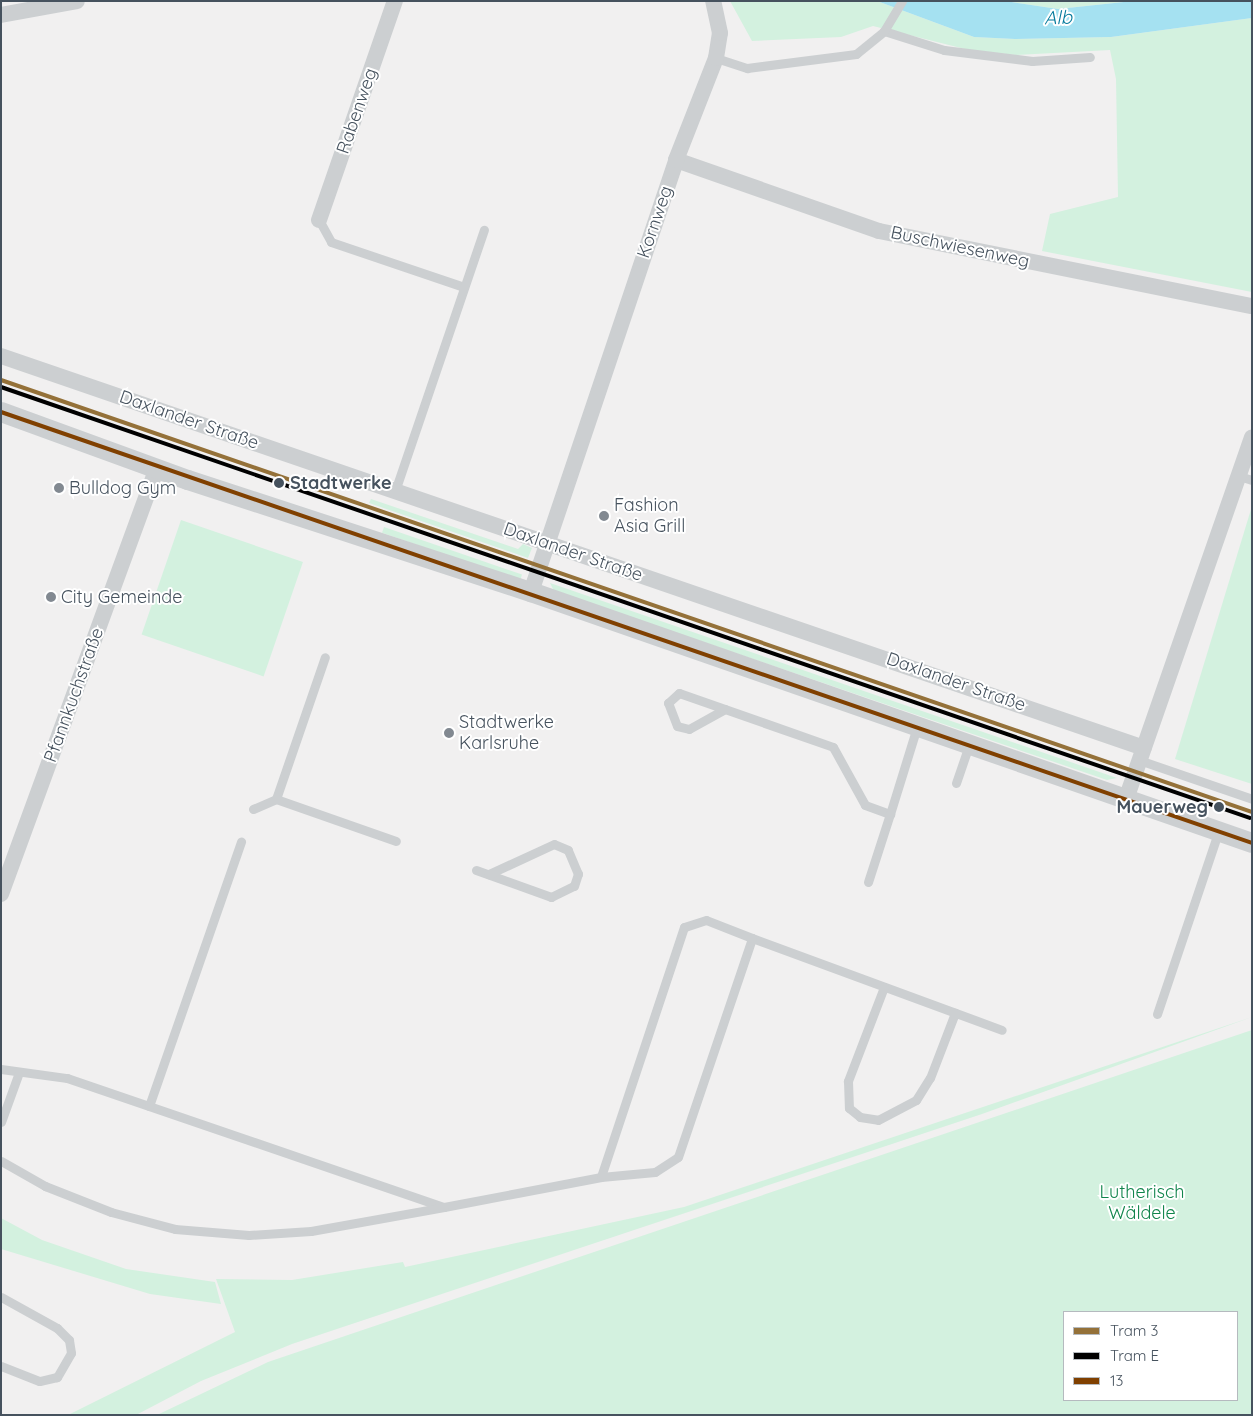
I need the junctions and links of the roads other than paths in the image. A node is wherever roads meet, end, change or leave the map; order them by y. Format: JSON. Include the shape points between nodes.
{"nodes":[{"id":1,"x":77,"y":1,"type":"edge"},
{"id":2,"x":395,"y":1,"type":"edge"},
{"id":3,"x":712,"y":1,"type":"edge"},
{"id":4,"x":902,"y":1,"type":"edge"},
{"id":5,"x":1,"y":15,"type":"edge"},
{"id":6,"x":884,"y":31,"type":"junction"},
{"id":7,"x":1090,"y":57,"type":"dead end"},
{"id":8,"x":716,"y":58,"type":"junction"},
{"id":9,"x":676,"y":160,"type":"junction"},
{"id":10,"x":319,"y":220,"type":"joint"},
{"id":11,"x":484,"y":230,"type":"dead end"},
{"id":12,"x":464,"y":287,"type":"junction"},
{"id":13,"x":1252,"y":306,"type":"edge"},
{"id":14,"x":1,"y":356,"type":"edge"},
{"id":15,"x":1,"y":412,"type":"edge"},
{"id":16,"x":1252,"y":437,"type":"edge"},
{"id":17,"x":157,"y":468,"type":"junction"},
{"id":18,"x":1245,"y":478,"type":"edge"},
{"id":19,"x":395,"y":491,"type":"junction"},
{"id":20,"x":549,"y":543,"type":"junction"},
{"id":21,"x":531,"y":592,"type":"junction"},
{"id":22,"x":325,"y":657,"type":"dead end"},
{"id":23,"x":725,"y":709,"type":"junction"},
{"id":24,"x":917,"y":727,"type":"junction"},
{"id":25,"x":969,"y":745,"type":"junction"},
{"id":26,"x":1142,"y":754,"type":"junction"},
{"id":27,"x":956,"y":783,"type":"dead end"},
{"id":28,"x":276,"y":799,"type":"junction"},
{"id":29,"x":1252,"y":799,"type":"edge"},
{"id":30,"x":1125,"y":802,"type":"junction"},
{"id":31,"x":253,"y":809,"type":"dead end"},
{"id":32,"x":890,"y":814,"type":"junction"},
{"id":33,"x":1218,"y":833,"type":"junction"},
{"id":34,"x":241,"y":842,"type":"dead end"},
{"id":35,"x":396,"y":842,"type":"dead end"},
{"id":36,"x":1252,"y":843,"type":"edge"},
{"id":37,"x":476,"y":870,"type":"dead end"},
{"id":38,"x":489,"y":874,"type":"junction"},
{"id":39,"x":868,"y":882,"type":"dead end"},
{"id":40,"x":1,"y":894,"type":"edge"},
{"id":41,"x":752,"y":938,"type":"junction"},
{"id":42,"x":884,"y":987,"type":"junction"},
{"id":43,"x":955,"y":1013,"type":"junction"},
{"id":44,"x":1157,"y":1014,"type":"dead end"},
{"id":45,"x":1002,"y":1030,"type":"dead end"},
{"id":46,"x":1,"y":1069,"type":"edge"},
{"id":47,"x":18,"y":1074,"type":"junction"},
{"id":48,"x":150,"y":1106,"type":"junction"},
{"id":49,"x":1,"y":1122,"type":"edge"},
{"id":50,"x":1,"y":1161,"type":"edge"},
{"id":51,"x":601,"y":1177,"type":"junction"},
{"id":52,"x":444,"y":1207,"type":"junction"},
{"id":53,"x":1,"y":1297,"type":"edge"},
{"id":54,"x":1,"y":1366,"type":"edge"}],
"edges":[{"from":1,"to":5,"type":"street"},
{"from":2,"to":10,"type":"street","name":"Rabenweg"},
{"from":3,"to":8,"type":"street","name":"Kornweg","via":[[720,33]]},
{"from":4,"to":6,"type":"lane"},
{"from":6,"to":7,"type":"lane","via":[[944,50],[1032,62]]},
{"from":6,"to":8,"type":"lane","via":[[856,54],[833,60],[747,68]]},
{"from":8,"to":9,"type":"street","name":"Kornweg"},
{"from":9,"to":13,"type":"street","name":"Buschwiesenweg","via":[[879,231]]},
{"from":9,"to":20,"type":"street","name":"Kornweg"},
{"from":10,"to":12,"type":"lane","via":[[331,242]]},
{"from":11,"to":12,"type":"lane"},
{"from":12,"to":19,"type":"lane"},
{"from":14,"to":19,"type":"street","name":"Daxlander Straße"},
{"from":15,"to":17,"type":"street"},
{"from":16,"to":18,"type":"street"},
{"from":17,"to":21,"type":"street","via":[[336,531]]},
{"from":17,"to":40,"type":"street","name":"Pfannkuchstraße"},
{"from":18,"to":26,"type":"street"},
{"from":19,"to":20,"type":"street","name":"Daxlander Straße"},
{"from":20,"to":21,"type":"street","name":"Kornweg"},
{"from":20,"to":26,"type":"street","name":"Daxlander Straße"},
{"from":21,"to":24,"type":"street"},
{"from":22,"to":28,"type":"lane"},
{"from":23,"to":23,"type":"lane","via":[[679,693],[668,703],[677,726],[689,729]]},
{"from":23,"to":32,"type":"lane","via":[[833,747],[865,805]]},
{"from":24,"to":25,"type":"street"},
{"from":24,"to":32,"type":"lane"},
{"from":25,"to":27,"type":"lane"},
{"from":25,"to":30,"type":"street"},
{"from":26,"to":29,"type":"lane","name":"Daxlander Straße"},
{"from":26,"to":30,"type":"street"},
{"from":28,"to":31,"type":"lane"},
{"from":28,"to":35,"type":"lane"},
{"from":30,"to":33,"type":"street"},
{"from":32,"to":39,"type":"lane"},
{"from":33,"to":36,"type":"street"},
{"from":33,"to":44,"type":"lane"},
{"from":34,"to":48,"type":"lane"},
{"from":37,"to":38,"type":"lane"},
{"from":38,"to":38,"type":"lane","via":[[551,897],[564,895],[578,874],[568,850],[554,844]]},
{"from":41,"to":42,"type":"lane"},
{"from":41,"to":51,"type":"lane","via":[[678,1157],[655,1172]]},
{"from":41,"to":51,"type":"lane","via":[[706,920],[684,927]]},
{"from":42,"to":43,"type":"lane"},
{"from":42,"to":43,"type":"lane","via":[[846,1088],[848,1108],[860,1117],[878,1120],[916,1100],[930,1078]]},
{"from":43,"to":45,"type":"lane"},
{"from":46,"to":47,"type":"lane"},
{"from":47,"to":48,"type":"lane","via":[[67,1078]]},
{"from":47,"to":49,"type":"lane"},
{"from":48,"to":52,"type":"lane"},
{"from":50,"to":52,"type":"lane","via":[[44,1186],[111,1212],[175,1229],[248,1235],[311,1231]]},
{"from":51,"to":52,"type":"lane"},
{"from":53,"to":54,"type":"lane","via":[[57,1328],[69,1340],[72,1353],[57,1377],[39,1381]]}]}
